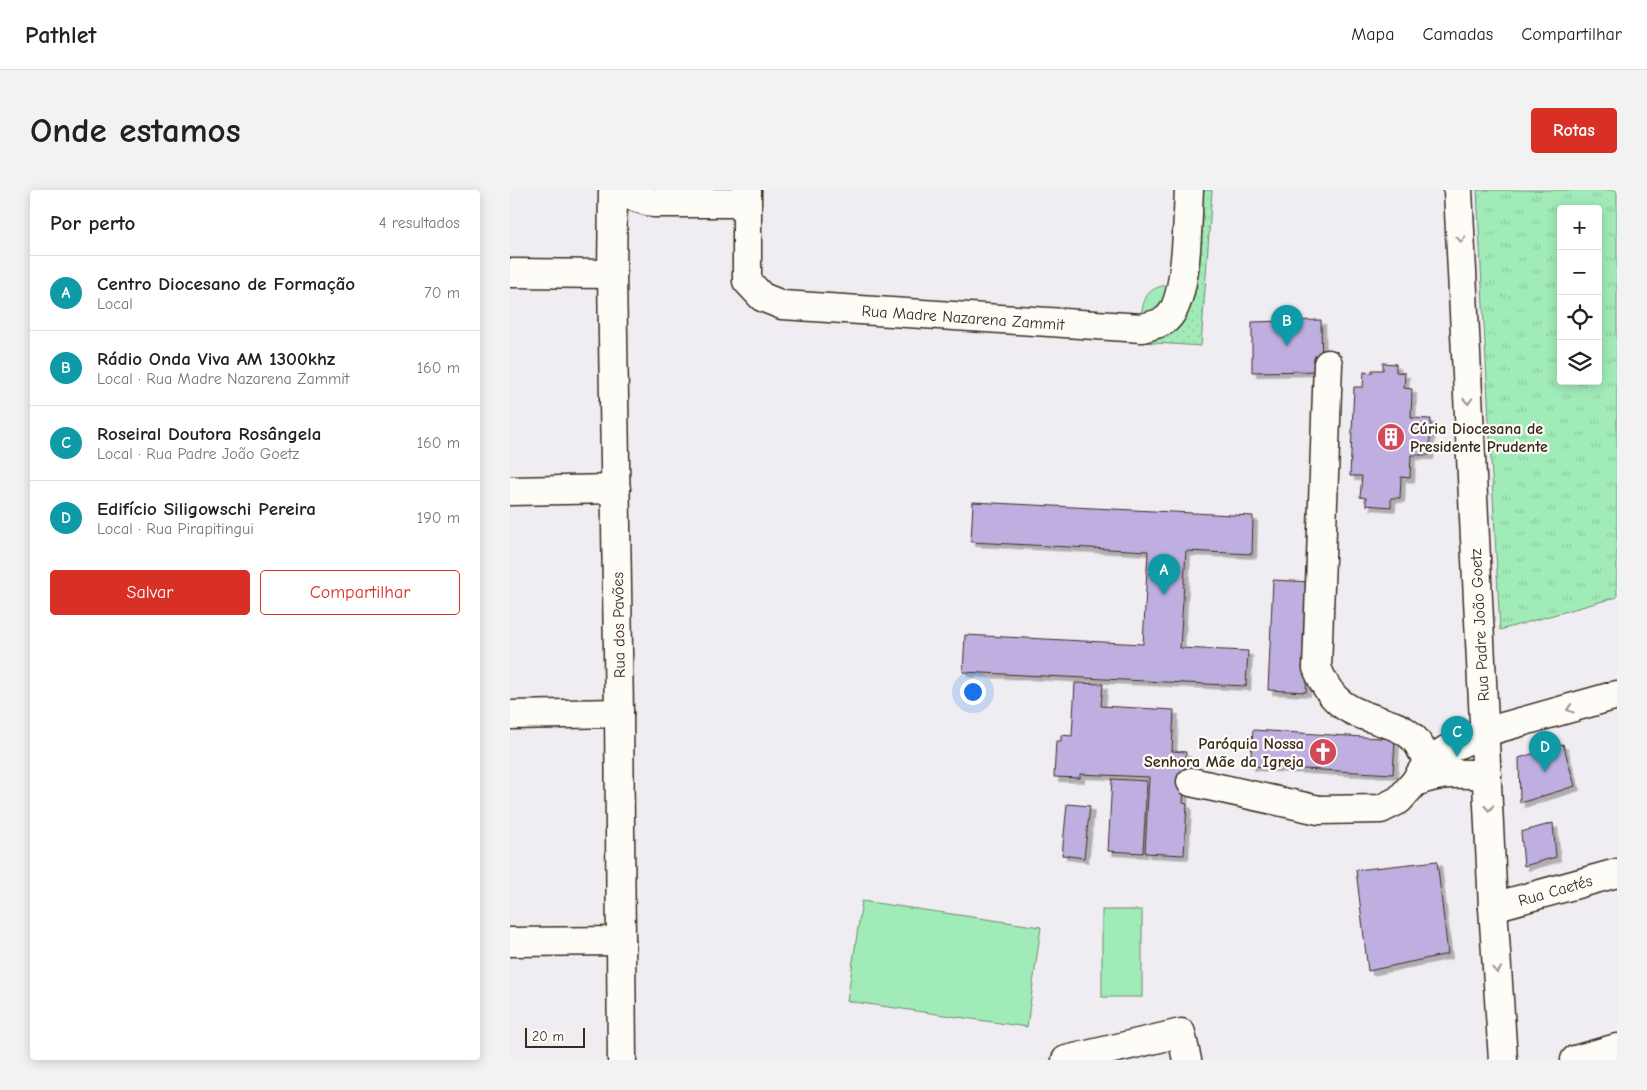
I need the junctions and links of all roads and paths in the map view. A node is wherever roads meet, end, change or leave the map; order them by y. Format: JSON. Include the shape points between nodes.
{"nodes":[{"id":1,"x":613,"y":190,"type":"edge"},
{"id":2,"x":623,"y":190,"type":"edge"},
{"id":3,"x":1189,"y":190,"type":"edge"},
{"id":4,"x":1458,"y":190,"type":"edge"},
{"id":5,"x":746,"y":196,"type":"edge"},
{"id":6,"x":510,"y":273,"type":"edge"},
{"id":7,"x":612,"y":274,"type":"junction"},
{"id":8,"x":1328,"y":364,"type":"dead end"},
{"id":9,"x":616,"y":489,"type":"junction"},
{"id":10,"x":510,"y":491,"type":"edge"},
{"id":11,"x":1617,"y":695,"type":"edge"},
{"id":12,"x":619,"y":713,"type":"junction"},
{"id":13,"x":510,"y":715,"type":"edge"},
{"id":14,"x":1485,"y":732,"type":"junction"},
{"id":15,"x":1425,"y":773,"type":"junction"},
{"id":16,"x":1487,"y":775,"type":"junction"},
{"id":17,"x":1191,"y":782,"type":"dead end"},
{"id":18,"x":1617,"y":872,"type":"edge"},
{"id":19,"x":1493,"y":907,"type":"junction"},
{"id":20,"x":621,"y":941,"type":"junction"},
{"id":21,"x":510,"y":942,"type":"edge"},
{"id":22,"x":1617,"y":1048,"type":"edge"},
{"id":23,"x":622,"y":1060,"type":"edge"},
{"id":24,"x":1066,"y":1060,"type":"edge"},
{"id":25,"x":1187,"y":1060,"type":"edge"},
{"id":26,"x":1503,"y":1060,"type":"edge"},
{"id":27,"x":1575,"y":1060,"type":"edge"}],
"edges":[{"from":1,"to":7,"type":"street","name":"Rua dos Pavões"},
{"from":2,"to":5,"type":"street","via":[[654,204]]},
{"from":3,"to":5,"type":"street","name":"Rua Madre Nazarena Zammit","via":[[1183,285],[1177,304],[1165,320],[1142,328],[782,305],[762,297],[747,281]]},
{"from":4,"to":14,"type":"street","name":"Rua Padre João Goetz","one_way":true},
{"from":6,"to":7,"type":"street"},
{"from":7,"to":9,"type":"street","name":"Rua dos Pavões"},
{"from":8,"to":15,"type":"street","via":[[1317,668],[1329,692],[1343,706],[1412,736],[1419,745]]},
{"from":9,"to":10,"type":"street"},
{"from":9,"to":12,"type":"street","name":"Rua dos Pavões"},
{"from":11,"to":14,"type":"street","one_way":true},
{"from":12,"to":13,"type":"street"},
{"from":12,"to":20,"type":"street","name":"Rua dos Pavões"},
{"from":14,"to":15,"type":"street","via":[[1446,750]]},
{"from":14,"to":16,"type":"street","name":"Rua Padre João Goetz"},
{"from":15,"to":16,"type":"street"},
{"from":15,"to":17,"type":"street","via":[[1399,800],[1381,809],[1319,810]]},
{"from":16,"to":19,"type":"street","name":"Rua Padre João Goetz","one_way":true},
{"from":18,"to":19,"type":"street","name":"Rua Caetés"},
{"from":19,"to":26,"type":"street","name":"Rua Padre João Goetz","one_way":true},
{"from":20,"to":21,"type":"street"},
{"from":20,"to":23,"type":"street","name":"Rua dos Pavões"},
{"from":22,"to":27,"type":"street"},
{"from":24,"to":25,"type":"street","via":[[1181,1034]]}]}
